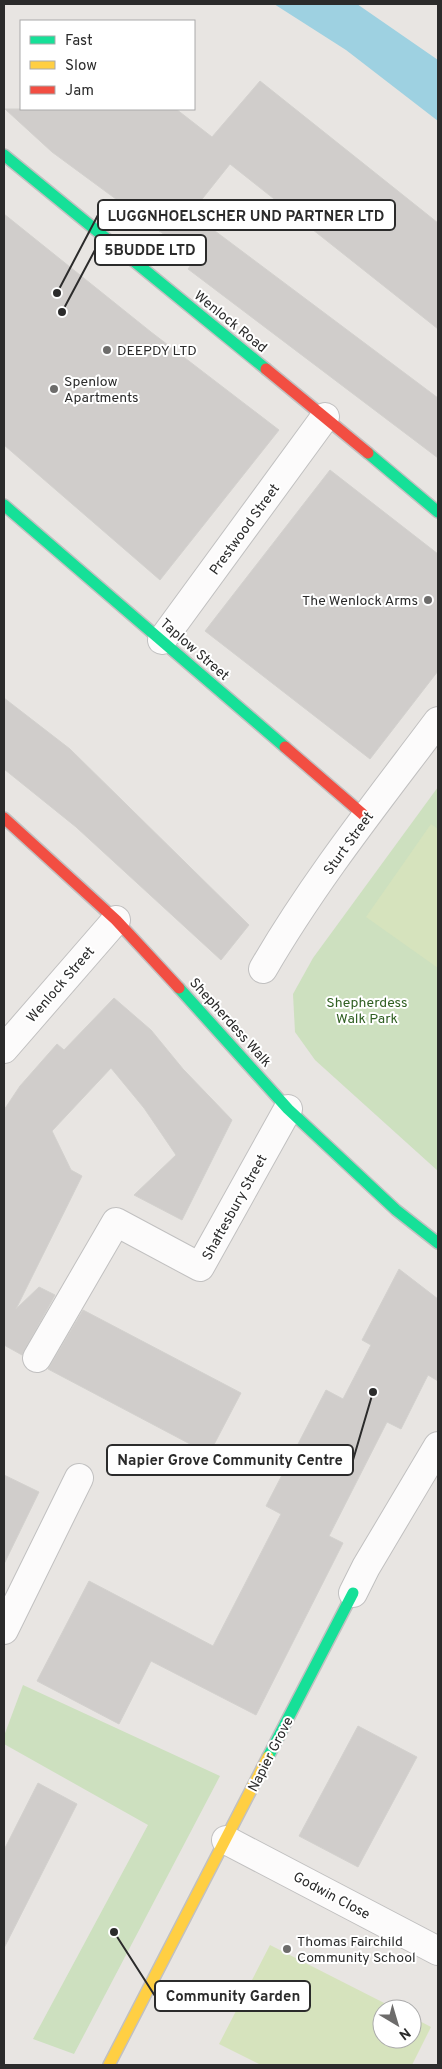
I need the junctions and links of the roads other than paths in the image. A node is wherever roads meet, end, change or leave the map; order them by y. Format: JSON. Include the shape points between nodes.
{"nodes":[{"id":1,"x":4,"y":154,"type":"edge"},
{"id":2,"x":326,"y":418,"type":"junction"},
{"id":3,"x":4,"y":505,"type":"edge"},
{"id":4,"x":438,"y":512,"type":"edge"},
{"id":5,"x":162,"y":640,"type":"junction"},
{"id":6,"x":438,"y":721,"type":"edge"},
{"id":7,"x":366,"y":817,"type":"junction"},
{"id":8,"x":4,"y":818,"type":"edge"},
{"id":9,"x":116,"y":920,"type":"junction"},
{"id":10,"x":263,"y":969,"type":"dead end"},
{"id":11,"x":4,"y":1049,"type":"edge"},
{"id":12,"x":288,"y":1109,"type":"junction"},
{"id":13,"x":438,"y":1243,"type":"edge"},
{"id":14,"x":37,"y":1358,"type":"dead end"},
{"id":15,"x":438,"y":1446,"type":"edge"},
{"id":16,"x":79,"y":1478,"type":"dead end"},
{"id":17,"x":353,"y":1593,"type":"joint"},
{"id":18,"x":4,"y":1630,"type":"edge"},
{"id":19,"x":226,"y":1840,"type":"junction"},
{"id":20,"x":438,"y":1951,"type":"edge"},
{"id":21,"x":109,"y":2065,"type":"edge"}],
"edges":[{"from":1,"to":2,"type":"street","name":"Wenlock Road"},
{"from":2,"to":4,"type":"street","name":"Wenlock Road"},
{"from":2,"to":5,"type":"street","name":"Prestwood Street"},
{"from":3,"to":5,"type":"street","name":"Taplow Street"},
{"from":5,"to":7,"type":"street","name":"Taplow Street"},
{"from":6,"to":7,"type":"street","name":"Sturt Street"},
{"from":7,"to":10,"type":"street","name":"Sturt Street","via":[[284,932]]},
{"from":8,"to":9,"type":"street","name":"Shepherdess Walk"},
{"from":9,"to":11,"type":"street","name":"Wenlock Street"},
{"from":9,"to":12,"type":"street","name":"Shepherdess Walk"},
{"from":12,"to":13,"type":"street","name":"Shepherdess Walk","via":[[396,1210]]},
{"from":12,"to":14,"type":"street","name":"Shaftesbury Street","via":[[200,1267],[116,1222]]},
{"from":15,"to":17,"type":"street","name":"Napier Grove"},
{"from":16,"to":18,"type":"street"},
{"from":17,"to":19,"type":"street","name":"Napier Grove"},
{"from":19,"to":20,"type":"street","name":"Godwin Close"},
{"from":19,"to":21,"type":"street","name":"Napier Grove"}]}
